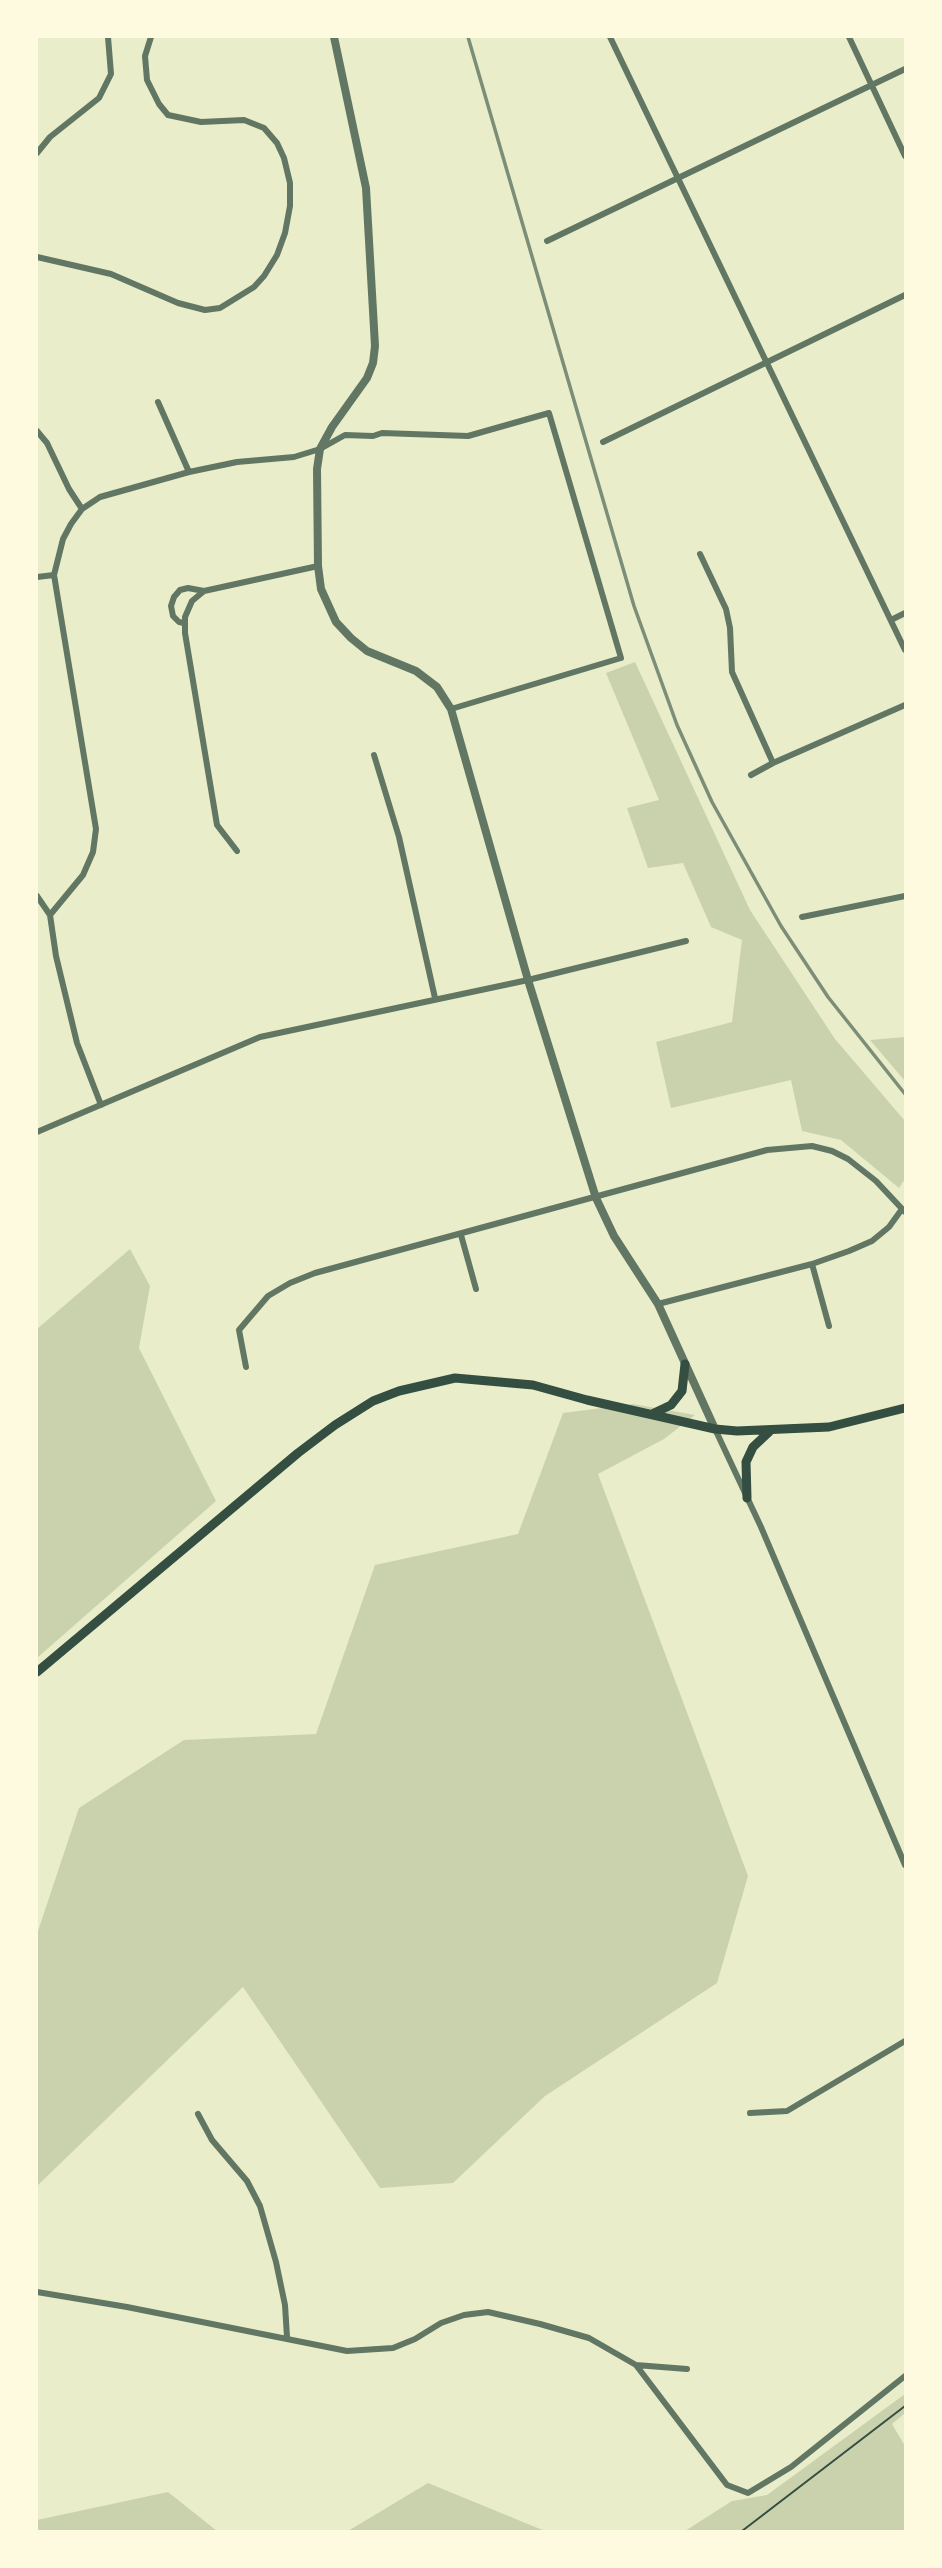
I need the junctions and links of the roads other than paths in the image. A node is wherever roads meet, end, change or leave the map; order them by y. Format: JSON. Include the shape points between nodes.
{"nodes":[{"id":1,"x":108,"y":37,"type":"edge"},
{"id":2,"x":151,"y":37,"type":"edge"},
{"id":3,"x":334,"y":37,"type":"edge"},
{"id":4,"x":610,"y":37,"type":"edge"},
{"id":5,"x":849,"y":37,"type":"edge"},
{"id":6,"x":905,"y":69,"type":"edge"},
{"id":7,"x":872,"y":85,"type":"junction"},
{"id":8,"x":37,"y":153,"type":"edge"},
{"id":9,"x":905,"y":156,"type":"edge"},
{"id":10,"x":678,"y":178,"type":"junction"},
{"id":11,"x":547,"y":242,"type":"dead end"},
{"id":12,"x":37,"y":257,"type":"edge"},
{"id":13,"x":905,"y":295,"type":"edge"},
{"id":14,"x":767,"y":363,"type":"junction"},
{"id":15,"x":158,"y":402,"type":"dead end"},
{"id":16,"x":37,"y":431,"type":"edge"},
{"id":17,"x":603,"y":442,"type":"dead end"},
{"id":18,"x":320,"y":449,"type":"junction"},
{"id":19,"x":189,"y":472,"type":"junction"},
{"id":20,"x":82,"y":509,"type":"junction"},
{"id":21,"x":701,"y":554,"type":"dead end"},
{"id":22,"x":318,"y":566,"type":"junction"},
{"id":23,"x":54,"y":575,"type":"junction"},
{"id":24,"x":37,"y":577,"type":"edge"},
{"id":25,"x":204,"y":591,"type":"junction"},
{"id":26,"x":905,"y":612,"type":"edge"},
{"id":27,"x":891,"y":620,"type":"junction"},
{"id":28,"x":184,"y":623,"type":"junction"},
{"id":29,"x":905,"y":650,"type":"edge"},
{"id":30,"x":905,"y":705,"type":"edge"},
{"id":31,"x":451,"y":709,"type":"junction"},
{"id":32,"x":374,"y":755,"type":"dead end"},
{"id":33,"x":773,"y":763,"type":"junction"},
{"id":34,"x":751,"y":775,"type":"dead end"},
{"id":35,"x":237,"y":851,"type":"dead end"},
{"id":36,"x":37,"y":896,"type":"edge"},
{"id":37,"x":905,"y":896,"type":"edge"},
{"id":38,"x":50,"y":915,"type":"junction"},
{"id":39,"x":802,"y":917,"type":"dead end"},
{"id":40,"x":686,"y":941,"type":"dead end"},
{"id":41,"x":528,"y":980,"type":"junction"},
{"id":42,"x":435,"y":998,"type":"junction"},
{"id":43,"x":101,"y":1105,"type":"junction"},
{"id":44,"x":37,"y":1132,"type":"edge"},
{"id":45,"x":596,"y":1198,"type":"junction"},
{"id":46,"x":904,"y":1211,"type":"edge"},
{"id":47,"x":461,"y":1235,"type":"junction"},
{"id":48,"x":811,"y":1264,"type":"junction"},
{"id":49,"x":476,"y":1289,"type":"dead end"},
{"id":50,"x":658,"y":1304,"type":"junction"},
{"id":51,"x":828,"y":1326,"type":"dead end"},
{"id":52,"x":685,"y":1364,"type":"junction"},
{"id":53,"x":246,"y":1367,"type":"dead end"},
{"id":54,"x":905,"y":1408,"type":"edge"},
{"id":55,"x":652,"y":1414,"type":"junction"},
{"id":56,"x":715,"y":1429,"type":"junction"},
{"id":57,"x":770,"y":1432,"type":"junction"},
{"id":58,"x":747,"y":1498,"type":"junction"},
{"id":59,"x":37,"y":1672,"type":"edge"},
{"id":60,"x":905,"y":1865,"type":"edge"},
{"id":61,"x":905,"y":2041,"type":"edge"},
{"id":62,"x":198,"y":2113,"type":"dead end"},
{"id":63,"x":750,"y":2113,"type":"dead end"},
{"id":64,"x":37,"y":2292,"type":"edge"},
{"id":65,"x":287,"y":2337,"type":"junction"},
{"id":66,"x":636,"y":2365,"type":"junction"},
{"id":67,"x":687,"y":2369,"type":"dead end"},
{"id":68,"x":905,"y":2376,"type":"edge"}],
"edges":[{"from":1,"to":8,"type":"street","via":[[111,74],[99,98]]},
{"from":2,"to":12,"type":"street","via":[[145,56],[147,80],[168,115],[201,122],[244,120],[264,128],[277,144],[290,183],[290,206],[277,255],[254,287],[220,308],[205,310],[111,274]]},
{"from":3,"to":18,"type":"street","via":[[366,188],[375,346],[367,378]]},
{"from":4,"to":10,"type":"street"},
{"from":5,"to":7,"type":"street"},
{"from":6,"to":7,"type":"street"},
{"from":7,"to":9,"type":"street"},
{"from":7,"to":10,"type":"street"},
{"from":10,"to":11,"type":"street"},
{"from":10,"to":14,"type":"street"},
{"from":13,"to":14,"type":"street"},
{"from":14,"to":17,"type":"street"},
{"from":14,"to":27,"type":"street"},
{"from":15,"to":19,"type":"street"},
{"from":16,"to":20,"type":"street"},
{"from":18,"to":19,"type":"street"},
{"from":18,"to":22,"type":"street"},
{"from":18,"to":31,"type":"street","via":[[345,435],[468,436],[549,413],[621,658]]},
{"from":19,"to":20,"type":"street","via":[[117,491]]},
{"from":20,"to":23,"type":"street","via":[[62,539]]},
{"from":21,"to":33,"type":"street","via":[[726,609],[732,672]]},
{"from":22,"to":25,"type":"street"},
{"from":22,"to":31,"type":"street","via":[[321,589],[336,622],[367,651],[416,671],[437,687]]},
{"from":23,"to":24,"type":"street"},
{"from":23,"to":38,"type":"street","via":[[96,829],[83,875]]},
{"from":25,"to":28,"type":"street","via":[[192,601]]},
{"from":25,"to":28,"type":"street","via":[[188,588],[174,597],[173,616]]},
{"from":26,"to":27,"type":"street"},
{"from":27,"to":29,"type":"street"},
{"from":28,"to":35,"type":"street","via":[[217,825]]},
{"from":30,"to":33,"type":"street"},
{"from":31,"to":41,"type":"street"},
{"from":32,"to":42,"type":"street","via":[[399,837]]},
{"from":33,"to":34,"type":"street"},
{"from":36,"to":38,"type":"street"},
{"from":37,"to":39,"type":"street"},
{"from":38,"to":43,"type":"street","via":[[77,1043]]},
{"from":40,"to":41,"type":"street"},
{"from":41,"to":42,"type":"street"},
{"from":41,"to":45,"type":"street"},
{"from":42,"to":43,"type":"street","via":[[260,1037]]},
{"from":43,"to":44,"type":"street"},
{"from":45,"to":46,"type":"street","via":[[767,1150],[812,1146],[848,1159]]},
{"from":45,"to":47,"type":"street"},
{"from":45,"to":50,"type":"street","via":[[614,1236]]},
{"from":46,"to":48,"type":"street","via":[[872,1241]]},
{"from":47,"to":49,"type":"street"},
{"from":47,"to":53,"type":"street","via":[[315,1273],[268,1296],[239,1330]]},
{"from":48,"to":50,"type":"street"},
{"from":48,"to":51,"type":"street"},
{"from":50,"to":52,"type":"street"},
{"from":52,"to":55,"type":"main road","via":[[682,1391],[671,1405]]},
{"from":52,"to":56,"type":"street"},
{"from":54,"to":57,"type":"main road","via":[[829,1427]]},
{"from":55,"to":56,"type":"main road"},
{"from":55,"to":59,"type":"main road","via":[[533,1385],[468,1377],[418,1385],[373,1401],[298,1453]]},
{"from":56,"to":57,"type":"main road"},
{"from":56,"to":58,"type":"street"},
{"from":57,"to":58,"type":"main road","via":[[753,1447],[746,1462]]},
{"from":58,"to":60,"type":"street"},
{"from":61,"to":63,"type":"street","via":[[787,2111]]},
{"from":62,"to":65,"type":"street","via":[[260,2206],[285,2305]]},
{"from":64,"to":65,"type":"street"},
{"from":65,"to":66,"type":"street","via":[[346,2351],[371,2351],[393,2348],[464,2315],[488,2312],[589,2338]]},
{"from":66,"to":67,"type":"street"},
{"from":66,"to":68,"type":"street","via":[[727,2485],[748,2493],[790,2467]]}]}
